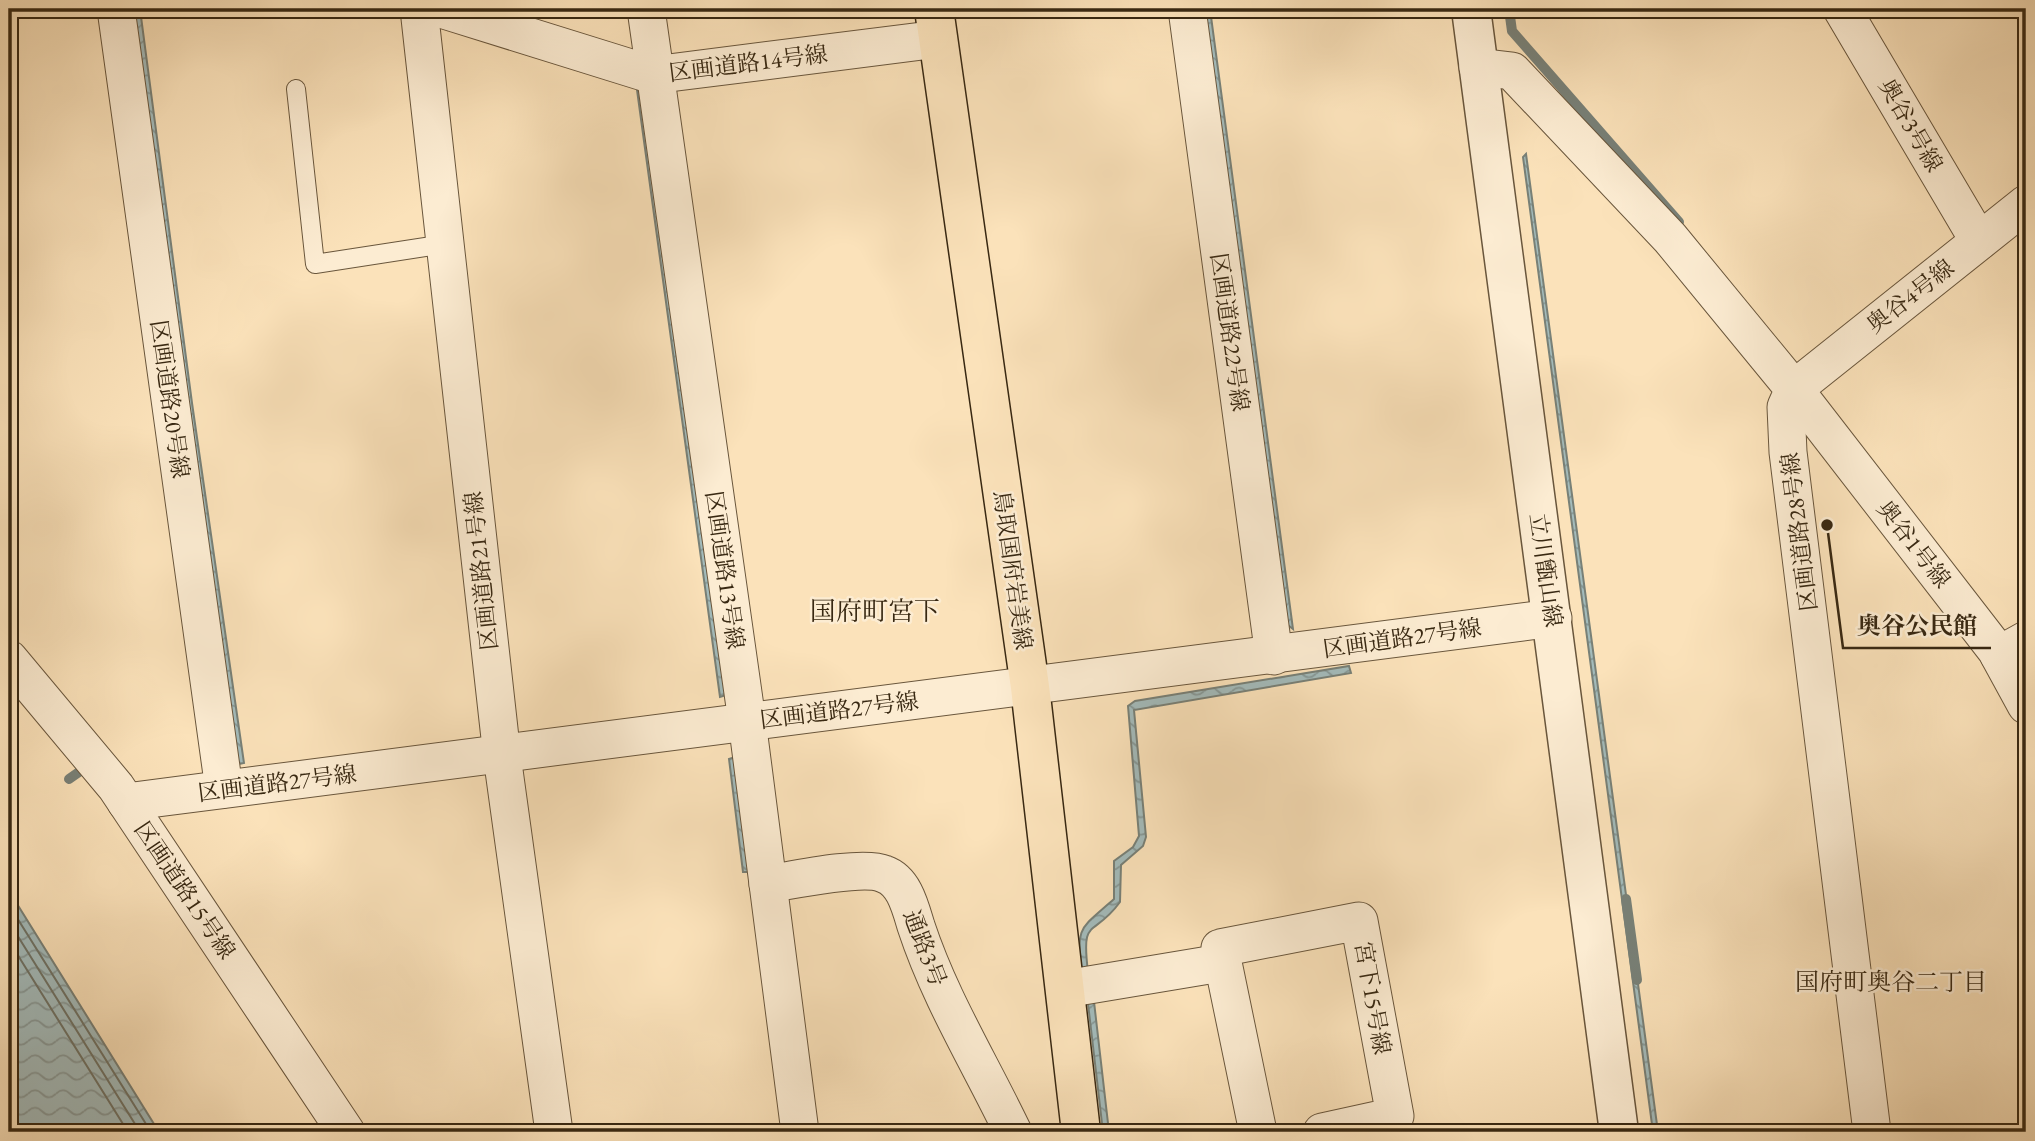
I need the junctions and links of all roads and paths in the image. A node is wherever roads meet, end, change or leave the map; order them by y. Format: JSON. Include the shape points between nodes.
{"nodes":[{"id":1,"x":116,"y":9,"type":"edge"},
{"id":2,"x":419,"y":9,"type":"edge"},
{"id":3,"x":441,"y":9,"type":"edge"},
{"id":4,"x":646,"y":9,"type":"edge"},
{"id":5,"x":1187,"y":9,"type":"edge"},
{"id":6,"x":1471,"y":9,"type":"edge"},
{"id":7,"x":1842,"y":9,"type":"edge"},
{"id":8,"x":936,"y":24,"type":"edge"},
{"id":9,"x":1478,"y":67,"type":"junction"},
{"id":10,"x":653,"y":75,"type":"junction"},
{"id":11,"x":296,"y":89,"type":"dead end"},
{"id":12,"x":2026,"y":205,"type":"edge"},
{"id":13,"x":1979,"y":241,"type":"junction"},
{"id":14,"x":445,"y":244,"type":"junction"},
{"id":15,"x":1794,"y":389,"type":"junction"},
{"id":16,"x":1553,"y":618,"type":"junction"},
{"id":17,"x":2012,"y":647,"type":"edge"},
{"id":18,"x":1274,"y":656,"type":"junction"},
{"id":19,"x":9,"y":659,"type":"edge"},
{"id":20,"x":1030,"y":687,"type":"junction"},
{"id":21,"x":2026,"y":705,"type":"edge"},
{"id":22,"x":747,"y":721,"type":"junction"},
{"id":23,"x":502,"y":756,"type":"junction"},
{"id":24,"x":224,"y":789,"type":"junction"},
{"id":25,"x":126,"y":802,"type":"junction"},
{"id":26,"x":768,"y":884,"type":"junction"},
{"id":27,"x":1221,"y":963,"type":"junction"},
{"id":28,"x":1065,"y":989,"type":"junction"},
{"id":29,"x":346,"y":1132,"type":"edge"},
{"id":30,"x":554,"y":1132,"type":"edge"},
{"id":31,"x":800,"y":1132,"type":"edge"},
{"id":32,"x":1013,"y":1132,"type":"edge"},
{"id":33,"x":1081,"y":1132,"type":"edge"},
{"id":34,"x":1258,"y":1132,"type":"edge"},
{"id":35,"x":1322,"y":1132,"type":"edge"},
{"id":36,"x":1619,"y":1132,"type":"edge"},
{"id":37,"x":1872,"y":1132,"type":"edge"}],
"edges":[{"from":1,"to":24,"type":"street","name":"区画道路20号線"},
{"from":2,"to":14,"type":"street","name":"区画道路21号線"},
{"from":3,"to":10,"type":"street","name":"区画道路14号線"},
{"from":4,"to":10,"type":"street","name":"区画道路13号線"},
{"from":5,"to":18,"type":"street","name":"区画道路22号線"},
{"from":6,"to":9,"type":"street","name":"立川甑山線"},
{"from":7,"to":13,"type":"street","name":"奥谷3号線"},
{"from":8,"to":10,"type":"street","name":"区画道路14号線"},
{"from":8,"to":20,"type":"main road","name":"鳥取国府岩美線"},
{"from":9,"to":15,"type":"street","via":[[1512,71],[1670,238]]},
{"from":9,"to":16,"type":"street","name":"立川甑山線"},
{"from":10,"to":22,"type":"street","name":"区画道路13号線"},
{"from":11,"to":14,"type":"lane","via":[[315,264]]},
{"from":12,"to":13,"type":"street","name":"奥谷4号線"},
{"from":13,"to":15,"type":"street","name":"奥谷4号線"},
{"from":14,"to":23,"type":"street","name":"区画道路21号線"},
{"from":15,"to":17,"type":"street","name":"奥谷1号線"},
{"from":15,"to":37,"type":"street","name":"区画道路28号線","via":[[1786,407],[1788,452]]},
{"from":16,"to":18,"type":"street","name":"区画道路27号線"},
{"from":16,"to":36,"type":"street","name":"立川甑山線"},
{"from":17,"to":21,"type":"street","name":"奥谷1号線"},
{"from":18,"to":20,"type":"street","name":"区画道路27号線"},
{"from":19,"to":25,"type":"street","name":"区画道路15号線"},
{"from":20,"to":22,"type":"street","name":"区画道路27号線"},
{"from":20,"to":28,"type":"main road","name":"鳥取国府岩美線"},
{"from":22,"to":23,"type":"street","name":"区画道路27号線"},
{"from":22,"to":26,"type":"street","name":"区画道路13号線"},
{"from":23,"to":24,"type":"street","name":"区画道路27号線"},
{"from":23,"to":30,"type":"street","name":"区画道路21号線"},
{"from":24,"to":25,"type":"street","name":"区画道路27号線"},
{"from":25,"to":29,"type":"street","name":"区画道路15号線"},
{"from":26,"to":31,"type":"street","name":"区画道路13号線"},
{"from":26,"to":32,"type":"street","name":"通路3号","via":[[866,871],[897,880],[928,965]]},
{"from":27,"to":28,"type":"street"},
{"from":27,"to":34,"type":"street"},
{"from":27,"to":35,"type":"street","name":"宮下15号線","via":[[1220,948],[1359,920],[1395,1116]]},
{"from":28,"to":33,"type":"main road","name":"鳥取国府岩美線"}]}
